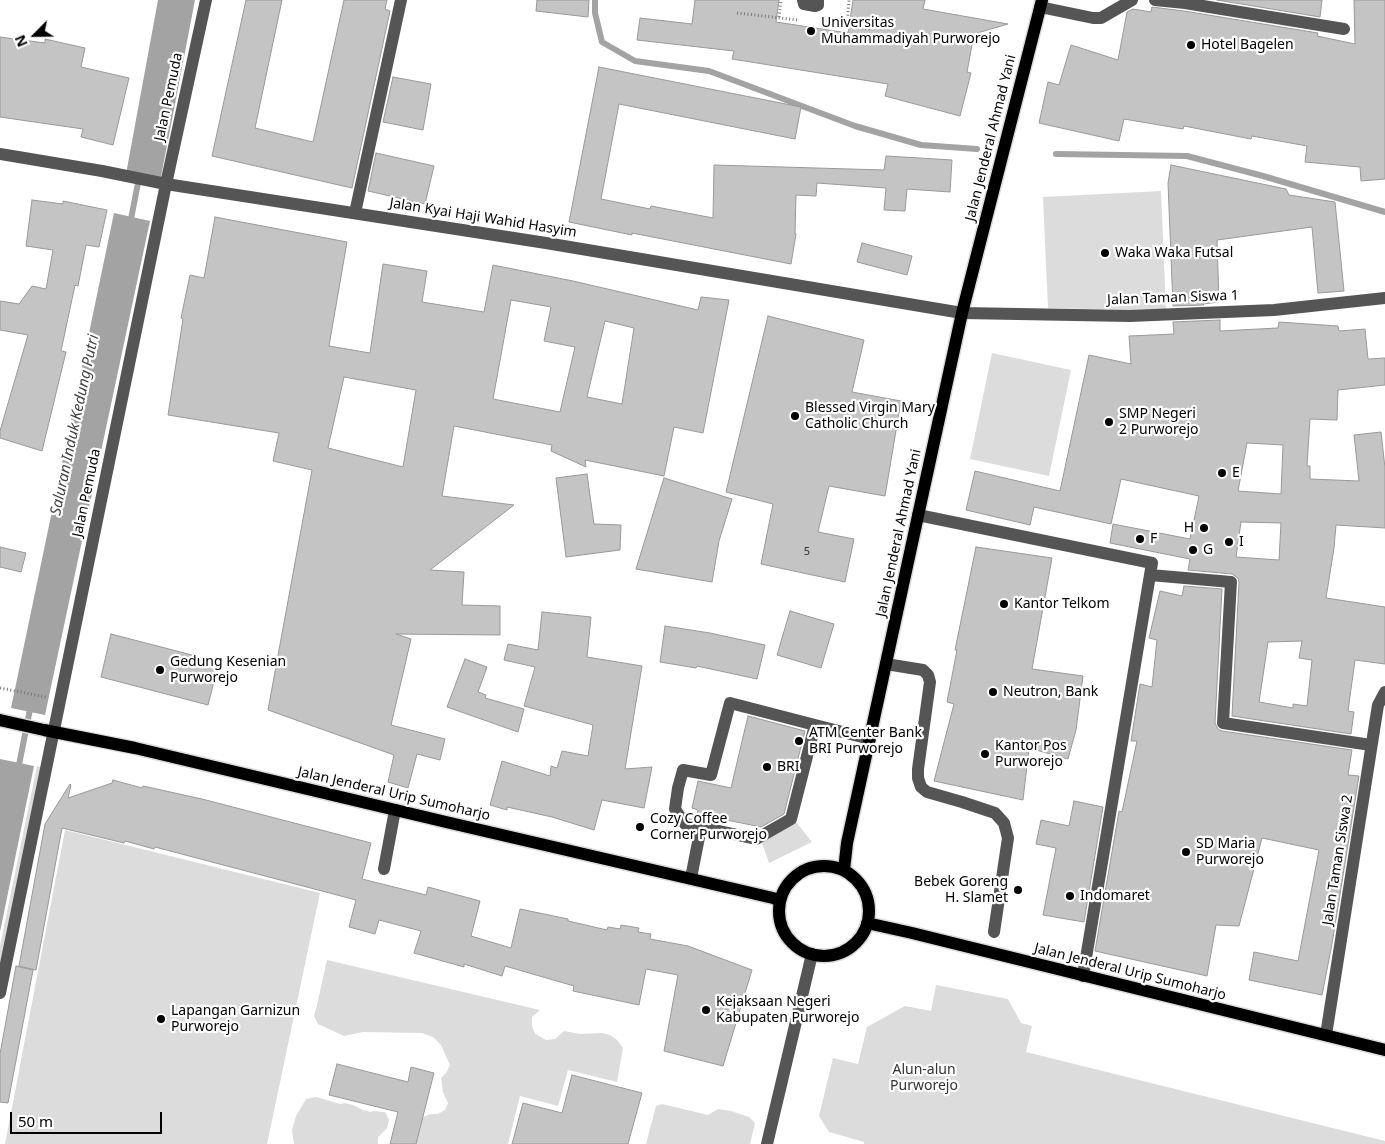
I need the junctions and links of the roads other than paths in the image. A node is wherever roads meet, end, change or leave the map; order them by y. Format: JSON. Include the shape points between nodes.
{"nodes":[{"id":1,"x":206,"y":0,"type":"edge"},
{"id":2,"x":401,"y":0,"type":"edge"},
{"id":3,"x":803,"y":0,"type":"edge"},
{"id":4,"x":818,"y":0,"type":"edge"},
{"id":5,"x":1132,"y":0,"type":"edge"},
{"id":6,"x":1155,"y":0,"type":"edge"},
{"id":7,"x":1041,"y":4,"type":"edge"},
{"id":8,"x":1344,"y":29,"type":"dead end"},
{"id":9,"x":0,"y":154,"type":"edge"},
{"id":10,"x":166,"y":184,"type":"junction"},
{"id":11,"x":355,"y":213,"type":"junction"},
{"id":12,"x":1385,"y":298,"type":"edge"},
{"id":13,"x":962,"y":313,"type":"junction"},
{"id":14,"x":918,"y":515,"type":"junction"},
{"id":15,"x":1150,"y":575,"type":"junction"},
{"id":16,"x":886,"y":664,"type":"junction"},
{"id":17,"x":1385,"y":692,"type":"edge"},
{"id":18,"x":0,"y":720,"type":"edge"},
{"id":19,"x":815,"y":725,"type":"junction"},
{"id":20,"x":49,"y":731,"type":"junction"},
{"id":21,"x":870,"y":739,"type":"junction"},
{"id":22,"x":1372,"y":745,"type":"junction"},
{"id":23,"x":395,"y":810,"type":"junction"},
{"id":24,"x":701,"y":827,"type":"junction"},
{"id":25,"x":384,"y":869,"type":"dead end"},
{"id":26,"x":844,"y":870,"type":"junction"},
{"id":27,"x":691,"y":878,"type":"junction"},
{"id":28,"x":780,"y":901,"type":"junction"},
{"id":29,"x":867,"y":923,"type":"junction"},
{"id":30,"x":994,"y":932,"type":"dead end"},
{"id":31,"x":812,"y":954,"type":"junction"},
{"id":32,"x":1083,"y":976,"type":"junction"},
{"id":33,"x":0,"y":993,"type":"edge"},
{"id":34,"x":1326,"y":1035,"type":"junction"},
{"id":35,"x":1385,"y":1050,"type":"edge"},
{"id":36,"x":767,"y":1144,"type":"edge"}],
"edges":[{"from":1,"to":10,"type":"street","name":"Jalan Pemuda"},
{"from":2,"to":11,"type":"street"},
{"from":3,"to":4,"type":"street","via":[[804,4],[815,6]]},
{"from":5,"to":7,"type":"street","via":[[1101,18]]},
{"from":6,"to":8,"type":"street"},
{"from":7,"to":13,"type":"main road","name":"Jalan Jenderal Ahmad Yani"},
{"from":9,"to":10,"type":"street","name":"Jalan Kyai Haji Wahid Hasyim"},
{"from":10,"to":11,"type":"street","name":"Jalan Kyai Haji Wahid Hasyim"},
{"from":10,"to":20,"type":"street","name":"Jalan Pemuda"},
{"from":11,"to":13,"type":"street","name":"Jalan Kyai Haji Wahid Hasyim"},
{"from":12,"to":13,"type":"street","name":"Jalan Taman Siswa 1","via":[[1274,310],[1130,316]]},
{"from":13,"to":14,"type":"main road","name":"Jalan Jenderal Ahmad Yani"},
{"from":14,"to":15,"type":"street","via":[[1152,563]]},
{"from":14,"to":16,"type":"main road","name":"Jalan Jenderal Ahmad Yani"},
{"from":15,"to":22,"type":"street","via":[[1231,582],[1223,723]]},
{"from":15,"to":32,"type":"street"},
{"from":16,"to":21,"type":"main road","name":"Jalan Jenderal Ahmad Yani"},
{"from":16,"to":30,"type":"street","via":[[923,670],[930,682],[918,770],[921,787],[927,792],[995,813],[1004,823],[1008,838]]},
{"from":17,"to":22,"type":"street","name":"Jalan Taman Siswa 2","via":[[1378,705]]},
{"from":18,"to":20,"type":"main road","name":"Jalan Jenderal Urip Sumoharjo"},
{"from":19,"to":21,"type":"street"},
{"from":19,"to":24,"type":"street","via":[[791,819],[756,839]]},
{"from":19,"to":24,"type":"street","via":[[730,703],[711,775],[683,770],[678,788],[674,809],[685,824]]},
{"from":20,"to":23,"type":"main road","name":"Jalan Jenderal Urip Sumoharjo","via":[[135,748]]},
{"from":20,"to":33,"type":"street","name":"Jalan Pemuda"},
{"from":21,"to":26,"type":"main road","name":"Jalan Jenderal Ahmad Yani"},
{"from":22,"to":34,"type":"street","name":"Jalan Taman Siswa 2"},
{"from":23,"to":25,"type":"street"},
{"from":23,"to":27,"type":"main road","name":"Jalan Jenderal Urip Sumoharjo"},
{"from":24,"to":27,"type":"street"},
{"from":26,"to":28,"type":"main road","via":[[822,866],[805,870],[790,880]]},
{"from":26,"to":29,"type":"main road","via":[[862,888],[867,899]]},
{"from":27,"to":28,"type":"main road","name":"Jalan Jenderal Urip Sumoharjo"},
{"from":28,"to":31,"type":"main road","via":[[782,928],[799,948]]},
{"from":29,"to":31,"type":"main road","via":[[861,936],[839,953],[826,956]]},
{"from":29,"to":32,"type":"main road","name":"Jalan Jenderal Urip Sumoharjo"},
{"from":31,"to":36,"type":"street"},
{"from":32,"to":34,"type":"main road","name":"Jalan Jenderal Urip Sumoharjo"},
{"from":34,"to":35,"type":"main road","name":"Jalan Jenderal Urip Sumoharjo"}]}
